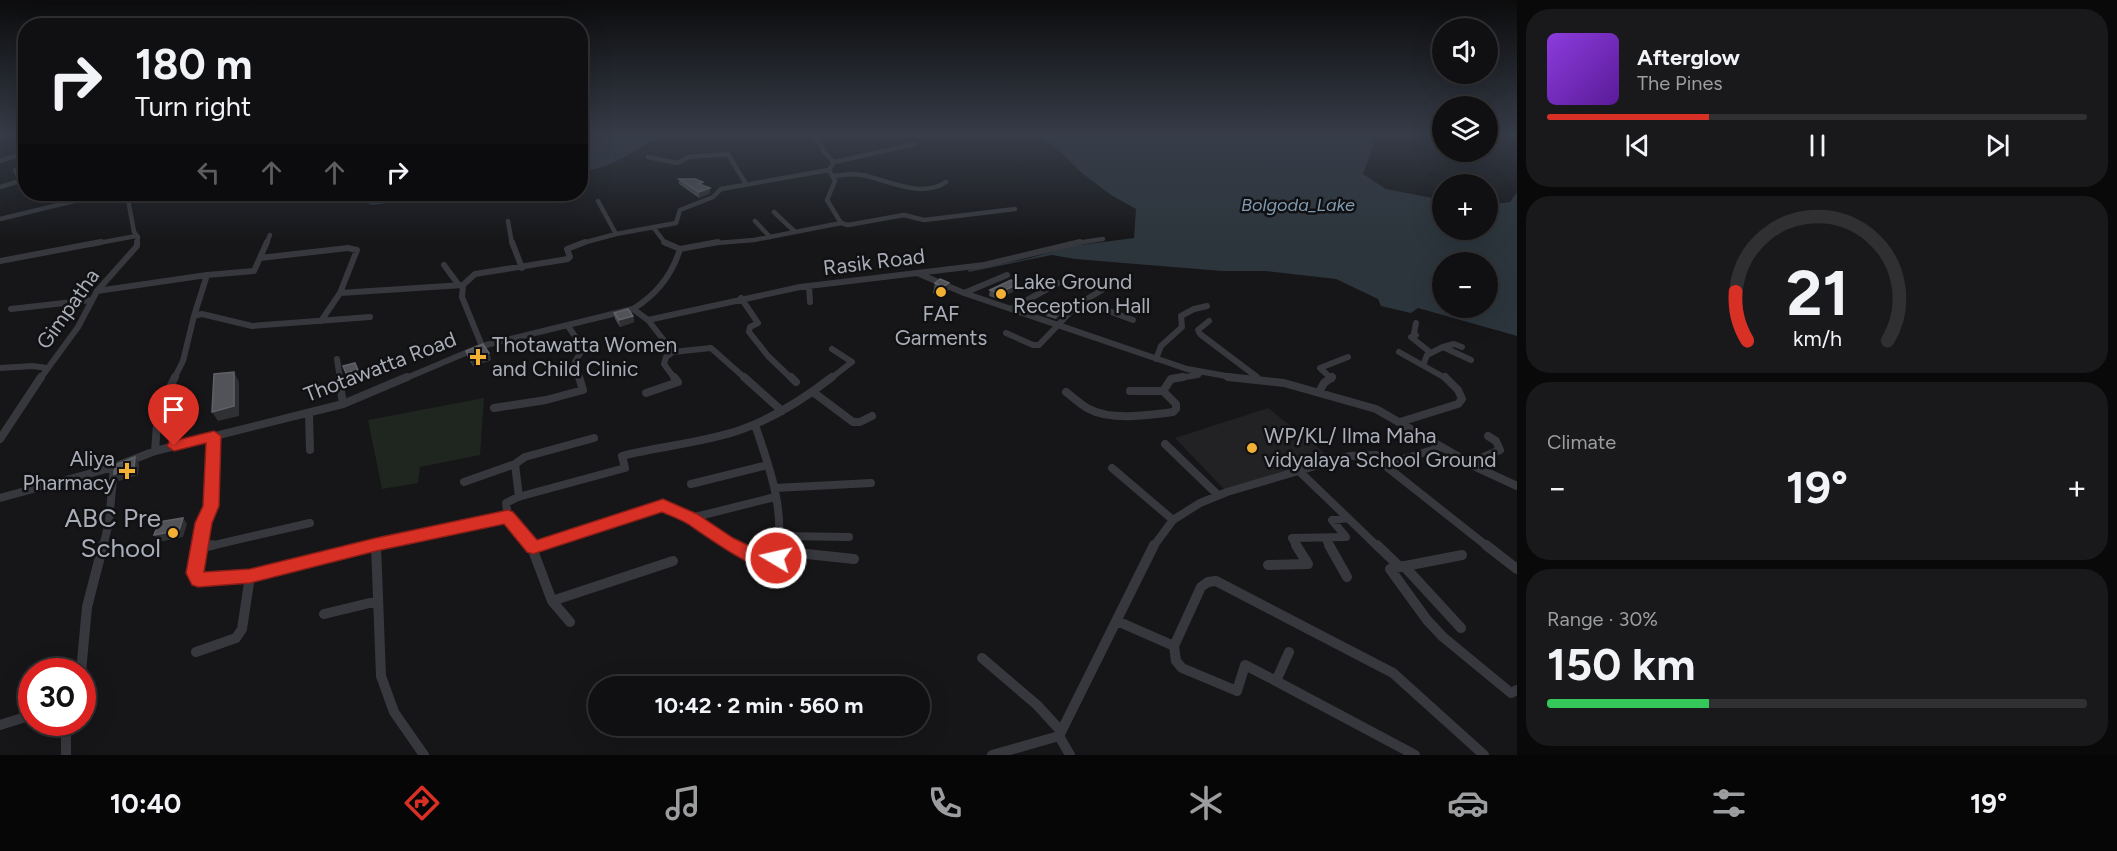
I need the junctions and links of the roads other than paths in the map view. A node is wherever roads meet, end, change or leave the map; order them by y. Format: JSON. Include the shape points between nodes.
{"nodes":[{"id":1,"x":15,"y":170,"type":"dead end"},
{"id":2,"x":738,"y":170,"type":"edge"},
{"id":3,"x":831,"y":173,"type":"junction"},
{"id":4,"x":18,"y":174,"type":"edge"},
{"id":5,"x":18,"y":182,"type":"edge"},
{"id":6,"x":946,"y":182,"type":"dead end"},
{"id":7,"x":746,"y":184,"type":"junction"},
{"id":8,"x":0,"y":187,"type":"edge"},
{"id":9,"x":74,"y":201,"type":"edge"},
{"id":10,"x":128,"y":201,"type":"edge"},
{"id":11,"x":598,"y":201,"type":"dead end"},
{"id":12,"x":1015,"y":209,"type":"dead end"},
{"id":13,"x":774,"y":212,"type":"dead end"},
{"id":14,"x":0,"y":219,"type":"edge"},
{"id":15,"x":508,"y":221,"type":"dead end"},
{"id":16,"x":755,"y":221,"type":"dead end"},
{"id":17,"x":841,"y":223,"type":"junction"},
{"id":18,"x":653,"y":227,"type":"junction"},
{"id":19,"x":795,"y":232,"type":"junction"},
{"id":20,"x":616,"y":234,"type":"junction"},
{"id":21,"x":270,"y":235,"type":"dead end"},
{"id":22,"x":136,"y":236,"type":"junction"},
{"id":23,"x":770,"y":237,"type":"junction"},
{"id":24,"x":1103,"y":239,"type":"dead end"},
{"id":25,"x":680,"y":249,"type":"junction"},
{"id":26,"x":260,"y":258,"type":"junction"},
{"id":27,"x":0,"y":261,"type":"edge"},
{"id":28,"x":444,"y":265,"type":"dead end"},
{"id":29,"x":470,"y":268,"type":"dead end"},
{"id":30,"x":522,"y":268,"type":"junction"},
{"id":31,"x":917,"y":273,"type":"junction"},
{"id":32,"x":207,"y":275,"type":"junction"},
{"id":33,"x":474,"y":275,"type":"junction"},
{"id":34,"x":1007,"y":275,"type":"dead end"},
{"id":35,"x":1058,"y":283,"type":"dead end"},
{"id":36,"x":460,"y":284,"type":"junction"},
{"id":37,"x":809,"y":286,"type":"junction"},
{"id":38,"x":1102,"y":290,"type":"dead end"},
{"id":39,"x":97,"y":291,"type":"junction"},
{"id":40,"x":340,"y":293,"type":"junction"},
{"id":41,"x":963,"y":293,"type":"junction"},
{"id":42,"x":741,"y":298,"type":"junction"},
{"id":43,"x":91,"y":300,"type":"junction"},
{"id":44,"x":1082,"y":301,"type":"junction"},
{"id":45,"x":810,"y":302,"type":"dead end"},
{"id":46,"x":1207,"y":306,"type":"dead end"},
{"id":47,"x":11,"y":309,"type":"dead end"},
{"id":48,"x":633,"y":309,"type":"junction"},
{"id":49,"x":1011,"y":309,"type":"junction"},
{"id":50,"x":194,"y":316,"type":"junction"},
{"id":51,"x":370,"y":317,"type":"dead end"},
{"id":52,"x":648,"y":320,"type":"junction"},
{"id":53,"x":1133,"y":320,"type":"dead end"},
{"id":54,"x":321,"y":321,"type":"junction"},
{"id":55,"x":1209,"y":321,"type":"dead end"},
{"id":56,"x":1416,"y":323,"type":"dead end"},
{"id":57,"x":1058,"y":325,"type":"junction"},
{"id":58,"x":568,"y":326,"type":"junction"},
{"id":59,"x":1006,"y":333,"type":"dead end"},
{"id":60,"x":482,"y":345,"type":"junction"},
{"id":61,"x":1443,"y":346,"type":"junction"},
{"id":62,"x":1462,"y":347,"type":"dead end"},
{"id":63,"x":832,"y":350,"type":"dead end"},
{"id":64,"x":673,"y":352,"type":"junction"},
{"id":65,"x":1399,"y":352,"type":"dead end"},
{"id":66,"x":1431,"y":353,"type":"junction"},
{"id":67,"x":1348,"y":357,"type":"dead end"},
{"id":68,"x":337,"y":359,"type":"dead end"},
{"id":69,"x":1156,"y":359,"type":"junction"},
{"id":70,"x":1471,"y":360,"type":"dead end"},
{"id":71,"x":1424,"y":363,"type":"junction"},
{"id":72,"x":0,"y":368,"type":"edge"},
{"id":73,"x":47,"y":368,"type":"junction"},
{"id":74,"x":1200,"y":372,"type":"junction"},
{"id":75,"x":1259,"y":379,"type":"junction"},
{"id":76,"x":796,"y":382,"type":"dead end"},
{"id":77,"x":1131,"y":391,"type":"dead end"},
{"id":78,"x":1162,"y":391,"type":"junction"},
{"id":79,"x":813,"y":392,"type":"junction"},
{"id":80,"x":1066,"y":392,"type":"dead end"},
{"id":81,"x":1319,"y":392,"type":"junction"},
{"id":82,"x":646,"y":393,"type":"dead end"},
{"id":83,"x":343,"y":404,"type":"junction"},
{"id":84,"x":494,"y":408,"type":"dead end"},
{"id":85,"x":782,"y":411,"type":"junction"},
{"id":86,"x":309,"y":413,"type":"junction"},
{"id":87,"x":872,"y":416,"type":"dead end"},
{"id":88,"x":1400,"y":422,"type":"junction"},
{"id":89,"x":755,"y":425,"type":"junction"},
{"id":90,"x":1,"y":434,"type":"edge"},
{"id":91,"x":214,"y":436,"type":"junction"},
{"id":92,"x":1488,"y":436,"type":"dead end"},
{"id":93,"x":594,"y":438,"type":"dead end"},
{"id":94,"x":1165,"y":444,"type":"dead end"},
{"id":95,"x":1442,"y":447,"type":"junction"},
{"id":96,"x":310,"y":450,"type":"dead end"},
{"id":97,"x":155,"y":451,"type":"junction"},
{"id":98,"x":1386,"y":459,"type":"junction"},
{"id":99,"x":1469,"y":463,"type":"junction"},
{"id":100,"x":515,"y":464,"type":"junction"},
{"id":101,"x":768,"y":465,"type":"junction"},
{"id":102,"x":114,"y":467,"type":"junction"},
{"id":103,"x":1112,"y":468,"type":"dead end"},
{"id":104,"x":1299,"y":471,"type":"junction"},
{"id":105,"x":464,"y":482,"type":"dead end"},
{"id":106,"x":871,"y":483,"type":"dead end"},
{"id":107,"x":691,"y":484,"type":"dead end"},
{"id":108,"x":1517,"y":486,"type":"edge"},
{"id":109,"x":775,"y":493,"type":"junction"},
{"id":110,"x":1218,"y":495,"type":"junction"},
{"id":111,"x":519,"y":497,"type":"junction"},
{"id":112,"x":0,"y":498,"type":"edge"},
{"id":113,"x":508,"y":517,"type":"junction"},
{"id":114,"x":691,"y":518,"type":"junction"},
{"id":115,"x":1348,"y":518,"type":"junction"},
{"id":116,"x":1173,"y":520,"type":"junction"},
{"id":117,"x":309,"y":523,"type":"dead end"},
{"id":118,"x":780,"y":536,"type":"junction"},
{"id":119,"x":849,"y":537,"type":"dead end"},
{"id":120,"x":1325,"y":538,"type":"junction"},
{"id":121,"x":376,"y":545,"type":"junction"},
{"id":122,"x":199,"y":548,"type":"junction"},
{"id":123,"x":533,"y":548,"type":"junction"},
{"id":124,"x":778,"y":551,"type":"junction"},
{"id":125,"x":1462,"y":555,"type":"dead end"},
{"id":126,"x":854,"y":559,"type":"dead end"},
{"id":127,"x":673,"y":561,"type":"dead end"},
{"id":128,"x":1268,"y":566,"type":"dead end"},
{"id":129,"x":1402,"y":566,"type":"junction"},
{"id":130,"x":1517,"y":569,"type":"edge"},
{"id":131,"x":250,"y":576,"type":"junction"},
{"id":132,"x":1347,"y":577,"type":"dead end"},
{"id":133,"x":378,"y":601,"type":"junction"},
{"id":134,"x":552,"y":601,"type":"junction"},
{"id":135,"x":324,"y":614,"type":"dead end"},
{"id":136,"x":1117,"y":621,"type":"junction"},
{"id":137,"x":570,"y":622,"type":"dead end"},
{"id":138,"x":1461,"y":628,"type":"dead end"},
{"id":139,"x":1174,"y":646,"type":"junction"},
{"id":140,"x":196,"y":652,"type":"dead end"},
{"id":141,"x":1289,"y":652,"type":"dead end"},
{"id":142,"x":82,"y":658,"type":"edge"},
{"id":143,"x":982,"y":658,"type":"dead end"},
{"id":144,"x":1276,"y":681,"type":"junction"},
{"id":145,"x":1517,"y":690,"type":"edge"},
{"id":146,"x":18,"y":719,"type":"edge"},
{"id":147,"x":0,"y":725,"type":"edge"},
{"id":148,"x":1060,"y":733,"type":"junction"},
{"id":149,"x":66,"y":736,"type":"edge"},
{"id":150,"x":66,"y":755,"type":"edge"},
{"id":151,"x":424,"y":755,"type":"edge"},
{"id":152,"x":992,"y":755,"type":"edge"},
{"id":153,"x":1070,"y":755,"type":"edge"},
{"id":154,"x":1415,"y":755,"type":"edge"},
{"id":155,"x":1484,"y":755,"type":"edge"}],
"edges":[{"from":1,"to":4,"type":"street"},
{"from":2,"to":7,"type":"street"},
{"from":3,"to":6,"type":"street","via":[[859,174],[912,188],[926,189]]},
{"from":3,"to":7,"type":"street"},
{"from":3,"to":17,"type":"street","via":[[835,181],[827,200]]},
{"from":5,"to":8,"type":"street"},
{"from":7,"to":18,"type":"street","via":[[722,189],[707,201],[680,210],[676,223]]},
{"from":9,"to":14,"type":"street"},
{"from":10,"to":22,"type":"street"},
{"from":11,"to":20,"type":"street"},
{"from":12,"to":17,"type":"street","via":[[924,220],[904,215]]},
{"from":13,"to":19,"type":"street"},
{"from":15,"to":30,"type":"street","via":[[512,253]]},
{"from":16,"to":23,"type":"street"},
{"from":17,"to":19,"type":"street"},
{"from":18,"to":20,"type":"street"},
{"from":18,"to":25,"type":"street","via":[[661,241]]},
{"from":19,"to":23,"type":"street"},
{"from":20,"to":30,"type":"street","via":[[572,246],[567,249],[568,259]]},
{"from":21,"to":26,"type":"street"},
{"from":22,"to":27,"type":"street"},
{"from":22,"to":39,"type":"street","name":"Gimpatha","via":[[137,246]]},
{"from":23,"to":25,"type":"street"},
{"from":24,"to":31,"type":"street","name":"Rasik Road","via":[[1063,244],[995,264]]},
{"from":25,"to":48,"type":"street","via":[[669,276],[645,303]]},
{"from":26,"to":32,"type":"street","via":[[254,271]]},
{"from":26,"to":40,"type":"street","via":[[357,250]]},
{"from":28,"to":36,"type":"street"},
{"from":29,"to":33,"type":"street"},
{"from":30,"to":33,"type":"street"},
{"from":31,"to":37,"type":"street","name":"Rasik Road"},
{"from":31,"to":41,"type":"street"},
{"from":32,"to":39,"type":"street"},
{"from":32,"to":50,"type":"street"},
{"from":33,"to":36,"type":"street"},
{"from":34,"to":41,"type":"street"},
{"from":35,"to":49,"type":"street"},
{"from":36,"to":40,"type":"street"},
{"from":36,"to":60,"type":"street"},
{"from":37,"to":42,"type":"street","name":"Rasik Road"},
{"from":37,"to":45,"type":"street"},
{"from":38,"to":44,"type":"street"},
{"from":39,"to":43,"type":"street","name":"Gimpatha"},
{"from":40,"to":54,"type":"street"},
{"from":41,"to":49,"type":"street"},
{"from":42,"to":52,"type":"street","name":"Rasik Road"},
{"from":42,"to":76,"type":"street","via":[[758,323],[749,332]]},
{"from":43,"to":47,"type":"street"},
{"from":43,"to":73,"type":"street","name":"Gimpatha","via":[[78,327]]},
{"from":44,"to":53,"type":"street"},
{"from":44,"to":57,"type":"street"},
{"from":46,"to":69,"type":"street","via":[[1181,316],[1182,327],[1161,346]]},
{"from":48,"to":52,"type":"street"},
{"from":48,"to":58,"type":"street","name":"Thotawatta Road"},
{"from":49,"to":57,"type":"street"},
{"from":50,"to":54,"type":"street","via":[[202,314],[252,326]]},
{"from":50,"to":97,"type":"street","via":[[183,361],[158,411]]},
{"from":51,"to":54,"type":"street"},
{"from":52,"to":64,"type":"street"},
{"from":55,"to":75,"type":"street","via":[[1198,330],[1200,334]]},
{"from":56,"to":66,"type":"street","via":[[1416,335],[1411,338]]},
{"from":57,"to":59,"type":"street","via":[[1037,346]]},
{"from":57,"to":69,"type":"street"},
{"from":58,"to":60,"type":"street","name":"Thotawatta Road"},
{"from":58,"to":84,"type":"street","via":[[583,348],[575,362],[583,390]]},
{"from":60,"to":83,"type":"street","name":"Thotawatta Road"},
{"from":61,"to":62,"type":"street"},
{"from":61,"to":66,"type":"street"},
{"from":61,"to":70,"type":"street"},
{"from":63,"to":79,"type":"street","via":[[852,362]]},
{"from":64,"to":82,"type":"street","via":[[664,364],[678,382]]},
{"from":64,"to":85,"type":"street","via":[[711,348]]},
{"from":65,"to":71,"type":"street"},
{"from":66,"to":71,"type":"street"},
{"from":67,"to":81,"type":"street","via":[[1320,368],[1333,378]]},
{"from":68,"to":83,"type":"street"},
{"from":69,"to":74,"type":"street"},
{"from":71,"to":88,"type":"street","via":[[1453,385],[1462,399],[1458,404]]},
{"from":72,"to":73,"type":"street"},
{"from":73,"to":90,"type":"street","name":"Gimpatha"},
{"from":74,"to":75,"type":"street"},
{"from":74,"to":78,"type":"street","via":[[1171,379]]},
{"from":75,"to":81,"type":"street"},
{"from":77,"to":78,"type":"street"},
{"from":78,"to":80,"type":"street","via":[[1176,404],[1173,412],[1126,417],[1090,410]]},
{"from":79,"to":85,"type":"street"},
{"from":79,"to":87,"type":"street","via":[[853,422]]},
{"from":81,"to":88,"type":"street","via":[[1376,409]]},
{"from":83,"to":86,"type":"street","name":"Thotawatta Road"},
{"from":85,"to":89,"type":"street"},
{"from":86,"to":91,"type":"street","name":"Thotawatta Road"},
{"from":86,"to":96,"type":"street"},
{"from":88,"to":95,"type":"street"},
{"from":89,"to":101,"type":"street"},
{"from":89,"to":111,"type":"street","via":[[626,454],[622,456],[625,468]]},
{"from":91,"to":97,"type":"street","name":"Thotawatta Road"},
{"from":91,"to":122,"type":"street","via":[[211,506],[203,523]]},
{"from":92,"to":99,"type":"street","via":[[1500,450]]},
{"from":93,"to":100,"type":"street","via":[[525,457]]},
{"from":94,"to":110,"type":"street"},
{"from":95,"to":98,"type":"street","via":[[1400,460]]},
{"from":95,"to":99,"type":"street"},
{"from":97,"to":102,"type":"street","name":"Thotawatta Road"},
{"from":98,"to":104,"type":"street","via":[[1376,454],[1349,456]]},
{"from":98,"to":130,"type":"street","via":[[1387,467]]},
{"from":99,"to":108,"type":"street"},
{"from":100,"to":105,"type":"street"},
{"from":100,"to":111,"type":"street"},
{"from":101,"to":107,"type":"street"},
{"from":101,"to":109,"type":"street"},
{"from":102,"to":112,"type":"street","name":"Thotawatta Road"},
{"from":102,"to":142,"type":"street","via":[[109,522],[87,607]]},
{"from":103,"to":116,"type":"street"},
{"from":104,"to":110,"type":"street"},
{"from":104,"to":115,"type":"street"},
{"from":106,"to":109,"type":"street"},
{"from":109,"to":114,"type":"street"},
{"from":109,"to":118,"type":"street"},
{"from":110,"to":116,"type":"street"},
{"from":111,"to":113,"type":"street","via":[[506,503]]},
{"from":113,"to":121,"type":"street"},
{"from":113,"to":123,"type":"street"},
{"from":114,"to":123,"type":"street","via":[[670,507],[658,506]]},
{"from":114,"to":124,"type":"street","via":[[727,543],[767,562],[771,563]]},
{"from":115,"to":120,"type":"street","via":[[1332,520],[1346,537]]},
{"from":115,"to":129,"type":"street"},
{"from":116,"to":136,"type":"street","via":[[1156,541]]},
{"from":117,"to":122,"type":"street"},
{"from":118,"to":119,"type":"street"},
{"from":118,"to":124,"type":"street"},
{"from":120,"to":128,"type":"street","via":[[1292,538],[1308,564]]},
{"from":120,"to":132,"type":"street"},
{"from":121,"to":131,"type":"street"},
{"from":121,"to":133,"type":"street"},
{"from":122,"to":131,"type":"street","via":[[195,573],[198,580]]},
{"from":123,"to":134,"type":"street"},
{"from":124,"to":126,"type":"street"},
{"from":125,"to":129,"type":"street"},
{"from":127,"to":134,"type":"street"},
{"from":129,"to":138,"type":"street"},
{"from":129,"to":145,"type":"street","via":[[1390,569],[1392,574],[1443,637],[1511,693]]},
{"from":131,"to":140,"type":"street","via":[[242,629],[236,638]]},
{"from":133,"to":135,"type":"street"},
{"from":133,"to":151,"type":"street","via":[[381,676],[394,712]]},
{"from":134,"to":137,"type":"street"},
{"from":136,"to":139,"type":"street"},
{"from":136,"to":148,"type":"street"},
{"from":139,"to":144,"type":"street","via":[[1176,661],[1182,668],[1237,691],[1245,665]]},
{"from":139,"to":155,"type":"street","via":[[1201,587],[1216,581],[1393,673]]},
{"from":141,"to":144,"type":"street"},
{"from":143,"to":148,"type":"street","via":[[1037,705]]},
{"from":144,"to":154,"type":"street"},
{"from":146,"to":147,"type":"street"},
{"from":148,"to":152,"type":"street"},
{"from":148,"to":153,"type":"street"},
{"from":149,"to":150,"type":"street"}]}
